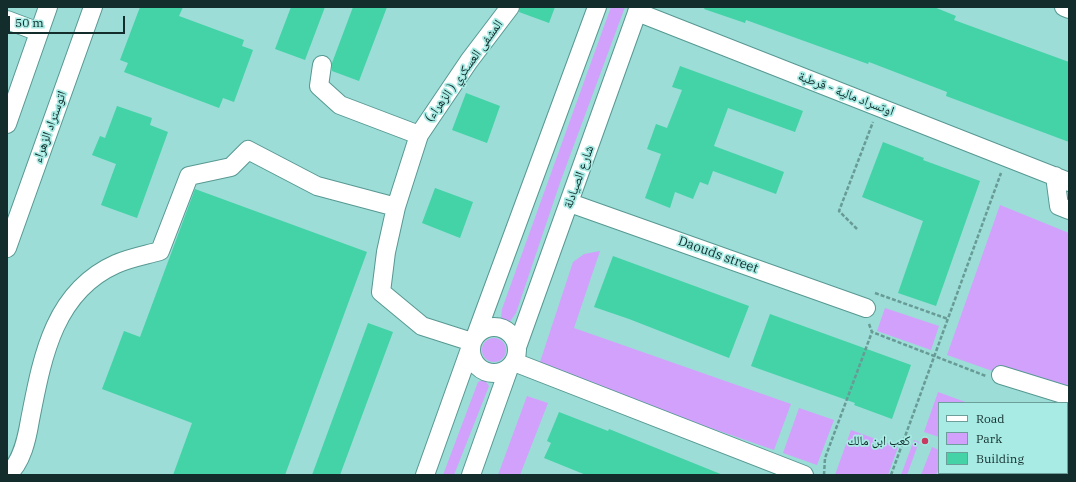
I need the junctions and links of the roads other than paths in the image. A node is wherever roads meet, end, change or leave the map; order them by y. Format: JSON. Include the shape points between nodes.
{"nodes":[{"id":1,"x":48,"y":7,"type":"edge"},
{"id":2,"x":93,"y":7,"type":"edge"},
{"id":3,"x":510,"y":7,"type":"edge"},
{"id":4,"x":597,"y":7,"type":"edge"},
{"id":5,"x":1064,"y":7,"type":"edge"},
{"id":6,"x":1069,"y":9,"type":"edge"},
{"id":7,"x":638,"y":10,"type":"edge"},
{"id":8,"x":7,"y":20,"type":"edge"},
{"id":9,"x":39,"y":32,"type":"junction"},
{"id":10,"x":322,"y":65,"type":"dead end"},
{"id":11,"x":13,"y":88,"type":"edge"},
{"id":12,"x":7,"y":124,"type":"edge"},
{"id":13,"x":419,"y":134,"type":"junction"},
{"id":14,"x":1062,"y":179,"type":"edge"},
{"id":15,"x":570,"y":203,"type":"junction"},
{"id":16,"x":396,"y":207,"type":"junction"},
{"id":17,"x":1069,"y":210,"type":"edge"},
{"id":18,"x":7,"y":248,"type":"edge"},
{"id":19,"x":869,"y":300,"type":"road end"},
{"id":20,"x":473,"y":342,"type":"junction"},
{"id":21,"x":513,"y":359,"type":"junction"},
{"id":22,"x":1001,"y":375,"type":"dead end"},
{"id":23,"x":1069,"y":396,"type":"edge"},
{"id":24,"x":7,"y":475,"type":"edge"},
{"id":25,"x":425,"y":475,"type":"edge"},
{"id":26,"x":471,"y":475,"type":"edge"},
{"id":27,"x":804,"y":475,"type":"edge"}],
"edges":[{"from":1,"to":9,"type":"street"},
{"from":2,"to":18,"type":"street","name":"اتوستراد الزهراء"},
{"from":3,"to":13,"type":"street","name":"المشفى العسكري ( الزهراء)"},
{"from":4,"to":20,"type":"street"},
{"from":5,"to":6,"type":"street"},
{"from":7,"to":14,"type":"street","name":"اوتسراد مالية - قرطبة"},
{"from":7,"to":15,"type":"street","name":"شارع الصيادلة"},
{"from":8,"to":9,"type":"street"},
{"from":9,"to":11,"type":"street"},
{"from":10,"to":13,"type":"street","name":"المشفى العسكري ( الزهراء)","via":[[319,86],[340,105]]},
{"from":11,"to":12,"type":"street"},
{"from":13,"to":16,"type":"street","name":"المشفى العسكري ( الزهراء)"},
{"from":14,"to":17,"type":"street","name":"اوتسراد مالية - قرطبة","via":[[1059,206]]},
{"from":15,"to":19,"type":"street","name":"Daouds street"},
{"from":15,"to":21,"type":"street","name":"شارع الصيادلة"},
{"from":16,"to":20,"type":"street","name":"المشفى العسكري ( الزهراء)","via":[[386,252],[381,292],[422,326]]},
{"from":16,"to":24,"type":"street","via":[[317,186],[248,150],[231,167],[189,176],[160,251],[116,263],[87,281],[64,307],[40,372],[27,437],[13,470]]},
{"from":20,"to":21,"type":"street","via":[[471,357],[480,369],[495,373]]},
{"from":20,"to":21,"type":"street","via":[[489,327],[504,329],[515,339]]},
{"from":20,"to":25,"type":"street"},
{"from":21,"to":26,"type":"street","name":"شارع الصيادلة"},
{"from":21,"to":27,"type":"street"},
{"from":22,"to":23,"type":"street"}]}
